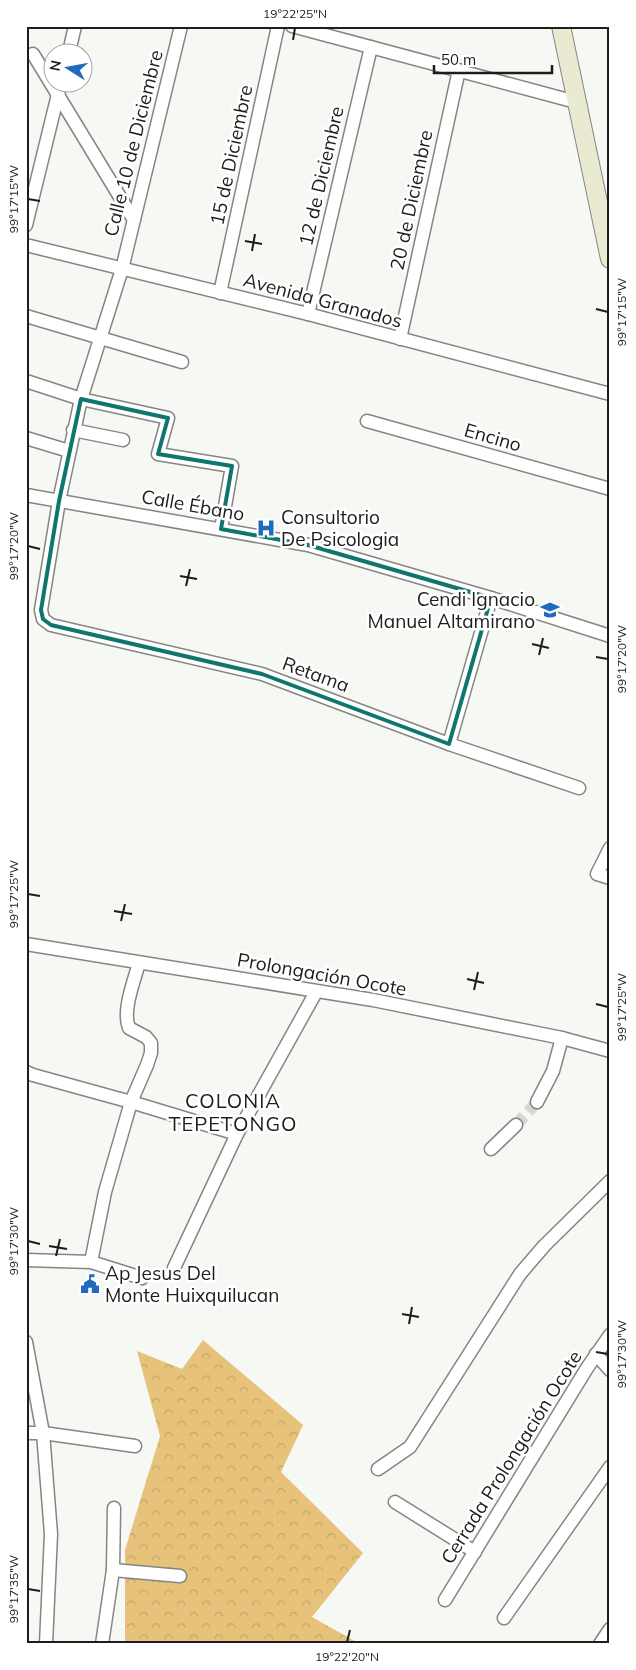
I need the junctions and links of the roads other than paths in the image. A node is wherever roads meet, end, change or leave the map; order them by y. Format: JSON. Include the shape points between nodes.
{"nodes":[{"id":1,"x":75,"y":26,"type":"edge"},
{"id":2,"x":181,"y":26,"type":"edge"},
{"id":3,"x":278,"y":26,"type":"edge"},
{"id":4,"x":292,"y":26,"type":"edge"},
{"id":5,"x":561,"y":26,"type":"edge"},
{"id":6,"x":71,"y":42,"type":"edge"},
{"id":7,"x":371,"y":47,"type":"junction"},
{"id":8,"x":33,"y":54,"type":"dead end"},
{"id":9,"x":459,"y":70,"type":"junction"},
{"id":10,"x":59,"y":92,"type":"edge"},
{"id":11,"x":58,"y":96,"type":"junction"},
{"id":12,"x":576,"y":102,"type":"junction"},
{"id":13,"x":134,"y":220,"type":"junction"},
{"id":14,"x":26,"y":225,"type":"edge"},
{"id":15,"x":26,"y":245,"type":"edge"},
{"id":16,"x":610,"y":259,"type":"edge"},
{"id":17,"x":122,"y":269,"type":"junction"},
{"id":18,"x":220,"y":293,"type":"junction"},
{"id":19,"x":308,"y":314,"type":"junction"},
{"id":20,"x":26,"y":316,"type":"edge"},
{"id":21,"x":100,"y":337,"type":"junction"},
{"id":22,"x":400,"y":339,"type":"junction"},
{"id":23,"x":182,"y":362,"type":"dead end"},
{"id":24,"x":26,"y":381,"type":"edge"},
{"id":25,"x":610,"y":394,"type":"edge"},
{"id":26,"x":81,"y":399,"type":"junction"},
{"id":27,"x":367,"y":422,"type":"dead end"},
{"id":28,"x":73,"y":430,"type":"junction"},
{"id":29,"x":26,"y":438,"type":"edge"},
{"id":30,"x":123,"y":440,"type":"dead end"},
{"id":31,"x":69,"y":451,"type":"junction"},
{"id":32,"x":610,"y":489,"type":"edge"},
{"id":33,"x":26,"y":495,"type":"edge"},
{"id":34,"x":59,"y":501,"type":"junction"},
{"id":35,"x":221,"y":529,"type":"junction"},
{"id":36,"x":491,"y":598,"type":"junction"},
{"id":37,"x":41,"y":610,"type":"joint"},
{"id":38,"x":610,"y":636,"type":"edge"},
{"id":39,"x":449,"y":744,"type":"junction"},
{"id":40,"x":579,"y":788,"type":"dead end"},
{"id":41,"x":610,"y":848,"type":"edge"},
{"id":42,"x":610,"y":878,"type":"edge"},
{"id":43,"x":26,"y":944,"type":"edge"},
{"id":44,"x":138,"y":963,"type":"junction"},
{"id":45,"x":316,"y":992,"type":"junction"},
{"id":46,"x":562,"y":1038,"type":"junction"},
{"id":47,"x":610,"y":1051,"type":"edge"},
{"id":48,"x":26,"y":1072,"type":"edge"},
{"id":49,"x":131,"y":1102,"type":"junction"},
{"id":50,"x":537,"y":1102,"type":"tunnel mouth"},
{"id":51,"x":516,"y":1125,"type":"tunnel mouth"},
{"id":52,"x":237,"y":1134,"type":"junction"},
{"id":53,"x":491,"y":1149,"type":"dead end"},
{"id":54,"x":610,"y":1181,"type":"edge"},
{"id":55,"x":26,"y":1260,"type":"edge"},
{"id":56,"x":91,"y":1262,"type":"junction"},
{"id":57,"x":174,"y":1268,"type":"dead end"},
{"id":58,"x":142,"y":1278,"type":"dead end"},
{"id":59,"x":610,"y":1335,"type":"edge"},
{"id":60,"x":26,"y":1342,"type":"edge"},
{"id":61,"x":596,"y":1354,"type":"junction"},
{"id":62,"x":610,"y":1370,"type":"edge"},
{"id":63,"x":26,"y":1433,"type":"edge"},
{"id":64,"x":43,"y":1433,"type":"junction"},
{"id":65,"x":135,"y":1446,"type":"dead end"},
{"id":66,"x":610,"y":1467,"type":"edge"},
{"id":67,"x":378,"y":1468,"type":"dead end"},
{"id":68,"x":395,"y":1502,"type":"dead end"},
{"id":69,"x":114,"y":1508,"type":"dead end"},
{"id":70,"x":474,"y":1552,"type":"junction"},
{"id":71,"x":113,"y":1570,"type":"junction"},
{"id":72,"x":180,"y":1576,"type":"dead end"},
{"id":73,"x":445,"y":1600,"type":"dead end"},
{"id":74,"x":504,"y":1618,"type":"dead end"},
{"id":75,"x":610,"y":1629,"type":"edge"},
{"id":76,"x":46,"y":1644,"type":"edge"},
{"id":77,"x":102,"y":1644,"type":"edge"},
{"id":78,"x":600,"y":1644,"type":"edge"}],
"edges":[{"from":1,"to":6,"type":"street"},
{"from":2,"to":13,"type":"street","name":"Calle 10 de Diciembre"},
{"from":3,"to":18,"type":"street","name":"15 de Diciembre"},
{"from":4,"to":7,"type":"street"},
{"from":5,"to":12,"type":"street"},
{"from":7,"to":9,"type":"street"},
{"from":7,"to":19,"type":"street","name":"12 de Diciembre"},
{"from":8,"to":11,"type":"street"},
{"from":9,"to":12,"type":"street"},
{"from":9,"to":22,"type":"street","name":"20 de Diciembre"},
{"from":10,"to":11,"type":"street"},
{"from":11,"to":13,"type":"street"},
{"from":11,"to":14,"type":"street"},
{"from":12,"to":16,"type":"street"},
{"from":13,"to":17,"type":"street","name":"Calle 10 de Diciembre"},
{"from":15,"to":17,"type":"street","name":"Avenida Granados"},
{"from":17,"to":18,"type":"street","name":"Avenida Granados"},
{"from":17,"to":21,"type":"street","name":"Calle 10 de Diciembre"},
{"from":18,"to":19,"type":"street","name":"Avenida Granados"},
{"from":19,"to":22,"type":"street","name":"Avenida Granados"},
{"from":20,"to":21,"type":"street"},
{"from":21,"to":23,"type":"street"},
{"from":21,"to":26,"type":"street","name":"Calle 10 de Diciembre"},
{"from":22,"to":25,"type":"street","name":"Avenida Granados"},
{"from":24,"to":26,"type":"street"},
{"from":26,"to":28,"type":"street","name":"Calle 10 de Diciembre"},
{"from":26,"to":35,"type":"street","via":[[168,418],[158,454],[232,466]]},
{"from":27,"to":32,"type":"street","name":"Encino"},
{"from":28,"to":30,"type":"street"},
{"from":28,"to":31,"type":"street","name":"Calle 10 de Diciembre"},
{"from":29,"to":31,"type":"street"},
{"from":31,"to":34,"type":"street","name":"Calle 10 de Diciembre"},
{"from":33,"to":34,"type":"street","name":"Calle Ébano"},
{"from":34,"to":35,"type":"street","name":"Calle Ébano"},
{"from":34,"to":37,"type":"street","name":"Calle 10 de Diciembre"},
{"from":35,"to":36,"type":"street","name":"Calle Ébano","via":[[308,545]]},
{"from":36,"to":38,"type":"street","name":"Calle Ébano"},
{"from":36,"to":39,"type":"street"},
{"from":37,"to":39,"type":"street","name":"Retama","via":[[43,619],[51,625],[262,674]]},
{"from":39,"to":40,"type":"street","name":"Retama"},
{"from":41,"to":42,"type":"street","via":[[598,874]]},
{"from":43,"to":44,"type":"street","name":"Prolongación Ocote"},
{"from":44,"to":45,"type":"street","name":"Prolongación Ocote"},
{"from":44,"to":49,"type":"street","via":[[126,1021],[129,1028],[151,1043],[151,1053]]},
{"from":45,"to":46,"type":"street","name":"Prolongación Ocote","via":[[373,1000]]},
{"from":45,"to":52,"type":"street"},
{"from":46,"to":47,"type":"street","name":"Prolongación Ocote"},
{"from":46,"to":50,"type":"street","via":[[553,1071]]},
{"from":48,"to":49,"type":"street"},
{"from":49,"to":52,"type":"street"},
{"from":49,"to":56,"type":"street","via":[[105,1192]]},
{"from":51,"to":53,"type":"street"},
{"from":52,"to":57,"type":"street"},
{"from":54,"to":67,"type":"street","via":[[520,1274],[410,1447]]},
{"from":55,"to":56,"type":"street"},
{"from":56,"to":58,"type":"street"},
{"from":59,"to":61,"type":"street","name":"Cerrada Prolongación Ocote"},
{"from":60,"to":64,"type":"street"},
{"from":61,"to":62,"type":"street"},
{"from":61,"to":70,"type":"street","name":"Cerrada Prolongación Ocote"},
{"from":63,"to":64,"type":"street"},
{"from":64,"to":65,"type":"street"},
{"from":64,"to":76,"type":"street","via":[[52,1534]]},
{"from":66,"to":74,"type":"street"},
{"from":68,"to":70,"type":"street"},
{"from":69,"to":71,"type":"street"},
{"from":70,"to":73,"type":"street","name":"Cerrada Prolongación Ocote"},
{"from":71,"to":72,"type":"street"},
{"from":71,"to":77,"type":"street"},
{"from":75,"to":78,"type":"street"}]}
